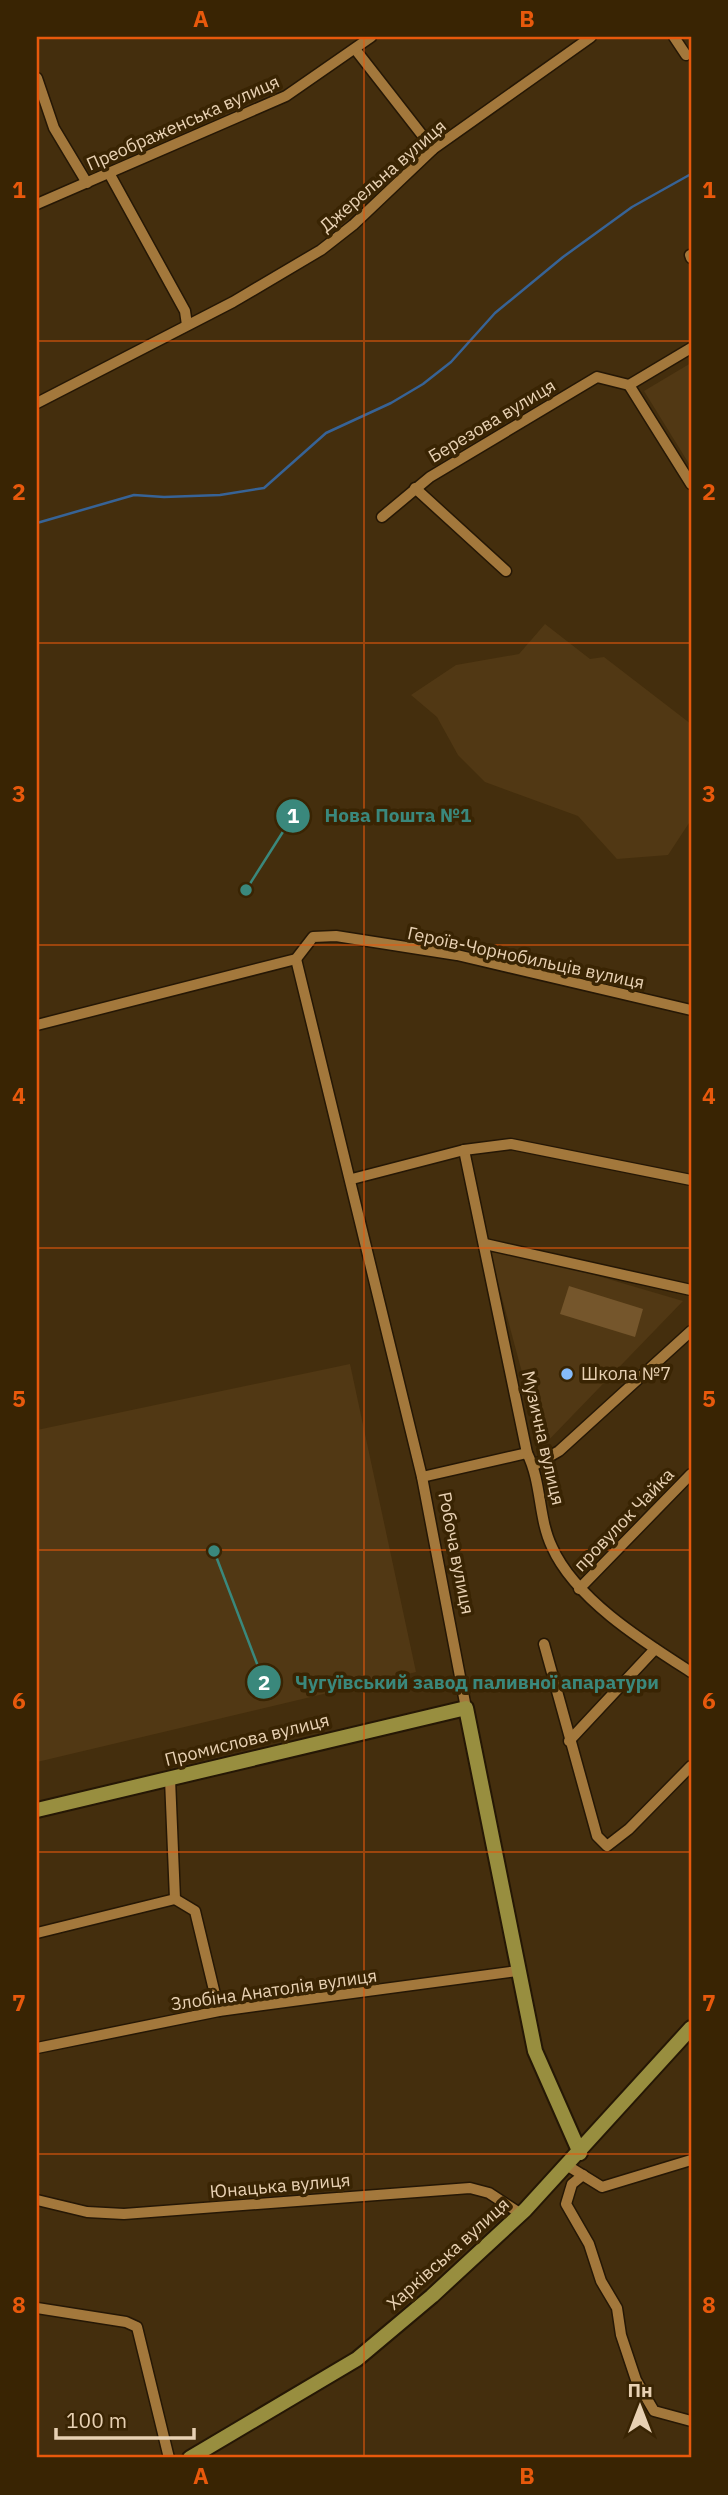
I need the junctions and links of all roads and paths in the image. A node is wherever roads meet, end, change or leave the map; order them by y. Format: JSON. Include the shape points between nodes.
{"nodes":[{"id":1,"x":371,"y":37,"type":"edge"},
{"id":2,"x":591,"y":37,"type":"edge"},
{"id":3,"x":674,"y":37,"type":"edge"},
{"id":4,"x":355,"y":49,"type":"junction"},
{"id":5,"x":686,"y":55,"type":"dead end"},
{"id":6,"x":37,"y":78,"type":"edge"},
{"id":7,"x":433,"y":149,"type":"junction"},
{"id":8,"x":108,"y":173,"type":"junction"},
{"id":9,"x":87,"y":183,"type":"junction"},
{"id":10,"x":37,"y":204,"type":"edge"},
{"id":11,"x":187,"y":325,"type":"junction"},
{"id":12,"x":691,"y":348,"type":"edge"},
{"id":13,"x":629,"y":385,"type":"junction"},
{"id":14,"x":37,"y":403,"type":"edge"},
{"id":15,"x":691,"y":484,"type":"edge"},
{"id":16,"x":415,"y":488,"type":"junction"},
{"id":17,"x":382,"y":517,"type":"dead end"},
{"id":18,"x":506,"y":571,"type":"dead end"},
{"id":19,"x":296,"y":958,"type":"junction"},
{"id":20,"x":691,"y":1010,"type":"edge"},
{"id":21,"x":37,"y":1025,"type":"edge"},
{"id":22,"x":464,"y":1150,"type":"junction"},
{"id":23,"x":352,"y":1179,"type":"junction"},
{"id":24,"x":691,"y":1180,"type":"edge"},
{"id":25,"x":485,"y":1244,"type":"junction"},
{"id":26,"x":691,"y":1290,"type":"edge"},
{"id":27,"x":691,"y":1331,"type":"edge"},
{"id":28,"x":527,"y":1453,"type":"junction"},
{"id":29,"x":533,"y":1466,"type":"junction"},
{"id":30,"x":691,"y":1474,"type":"edge"},
{"id":31,"x":422,"y":1477,"type":"junction"},
{"id":32,"x":579,"y":1589,"type":"junction"},
{"id":33,"x":544,"y":1644,"type":"dead end"},
{"id":34,"x":655,"y":1649,"type":"junction"},
{"id":35,"x":691,"y":1672,"type":"edge"},
{"id":36,"x":466,"y":1708,"type":"junction"},
{"id":37,"x":569,"y":1741,"type":"junction"},
{"id":38,"x":691,"y":1766,"type":"edge"},
{"id":39,"x":170,"y":1779,"type":"junction"},
{"id":40,"x":37,"y":1810,"type":"edge"},
{"id":41,"x":175,"y":1899,"type":"junction"},
{"id":42,"x":37,"y":1933,"type":"edge"},
{"id":43,"x":517,"y":1971,"type":"junction"},
{"id":44,"x":219,"y":2011,"type":"junction"},
{"id":45,"x":691,"y":2028,"type":"edge"},
{"id":46,"x":37,"y":2048,"type":"edge"},
{"id":47,"x":580,"y":2153,"type":"junction"},
{"id":48,"x":691,"y":2160,"type":"edge"},
{"id":49,"x":568,"y":2165,"type":"junction"},
{"id":50,"x":583,"y":2175,"type":"junction"},
{"id":51,"x":37,"y":2200,"type":"edge"},
{"id":52,"x":521,"y":2214,"type":"junction"},
{"id":53,"x":37,"y":2308,"type":"edge"},
{"id":54,"x":691,"y":2421,"type":"edge"},
{"id":55,"x":169,"y":2458,"type":"edge"},
{"id":56,"x":190,"y":2458,"type":"edge"}],
"edges":[{"from":1,"to":4,"type":"street","name":"Преображенська вулиця"},
{"from":2,"to":7,"type":"street","name":"Джерельна вулиця"},
{"from":3,"to":5,"type":"street"},
{"from":4,"to":7,"type":"street"},
{"from":4,"to":8,"type":"street","name":"Преображенська вулиця","via":[[286,96]]},
{"from":6,"to":9,"type":"street","via":[[54,128]]},
{"from":7,"to":11,"type":"street","name":"Джерельна вулиця","via":[[321,250]]},
{"from":8,"to":9,"type":"street","name":"Преображенська вулиця"},
{"from":8,"to":11,"type":"street","via":[[185,311]]},
{"from":9,"to":10,"type":"street","name":"Преображенська вулиця"},
{"from":11,"to":14,"type":"street","name":"Джерельна вулиця"},
{"from":12,"to":13,"type":"street"},
{"from":13,"to":15,"type":"street"},
{"from":13,"to":16,"type":"street","name":"Березова вулиця","via":[[597,377]]},
{"from":16,"to":17,"type":"street","name":"Березова вулиця"},
{"from":16,"to":18,"type":"street"},
{"from":19,"to":20,"type":"street","name":"Героїв-Чорнобильців вулиця","via":[[313,937],[336,936],[457,955]]},
{"from":19,"to":21,"type":"street","name":"Героїв-Чорнобильців вулиця"},
{"from":19,"to":23,"type":"street","name":"Робоча вулиця"},
{"from":22,"to":23,"type":"street"},
{"from":22,"to":24,"type":"street","via":[[511,1144]]},
{"from":22,"to":25,"type":"street","name":"Музична вулиця"},
{"from":23,"to":31,"type":"street","name":"Робоча вулиця"},
{"from":25,"to":26,"type":"street"},
{"from":25,"to":28,"type":"street","name":"Музична вулиця"},
{"from":27,"to":29,"type":"street","via":[[559,1451]]},
{"from":28,"to":29,"type":"street","name":"Музична вулиця"},
{"from":28,"to":31,"type":"street"},
{"from":29,"to":32,"type":"street","name":"Музична вулиця","via":[[551,1547]]},
{"from":30,"to":32,"type":"street","name":"провулок Чайка"},
{"from":31,"to":36,"type":"street","name":"Робоча вулиця"},
{"from":32,"to":34,"type":"street","name":"Музична вулиця"},
{"from":33,"to":37,"type":"street"},
{"from":34,"to":35,"type":"street","name":"Музична вулиця"},
{"from":34,"to":37,"type":"street"},
{"from":36,"to":39,"type":"street","name":"Промислова вулиця"},
{"from":36,"to":43,"type":"street","name":"Робоча вулиця"},
{"from":37,"to":38,"type":"street","via":[[597,1836],[607,1846]]},
{"from":39,"to":40,"type":"street","name":"Промислова вулиця"},
{"from":39,"to":41,"type":"street"},
{"from":41,"to":42,"type":"street"},
{"from":41,"to":44,"type":"street","via":[[195,1911]]},
{"from":43,"to":44,"type":"street","name":"Злобіна Анатолія вулиця"},
{"from":43,"to":47,"type":"street","name":"Робоча вулиця","via":[[535,2051]]},
{"from":44,"to":46,"type":"street","name":"Злобіна Анатолія вулиця"},
{"from":45,"to":47,"type":"street","name":"Харківська вулиця"},
{"from":47,"to":49,"type":"street","name":"Харківська вулиця"},
{"from":48,"to":50,"type":"street","via":[[602,2187]]},
{"from":49,"to":50,"type":"street"},
{"from":49,"to":52,"type":"street","name":"Харківська вулиця"},
{"from":50,"to":54,"type":"street","via":[[572,2184],[566,2204],[617,2308],[636,2380],[654,2411]]},
{"from":51,"to":52,"type":"street","name":"Юнацька вулиця","via":[[87,2212],[124,2214],[470,2188],[489,2193]]},
{"from":52,"to":56,"type":"street","name":"Харківська вулиця","via":[[356,2359]]},
{"from":53,"to":55,"type":"street","via":[[137,2327]]}]}
